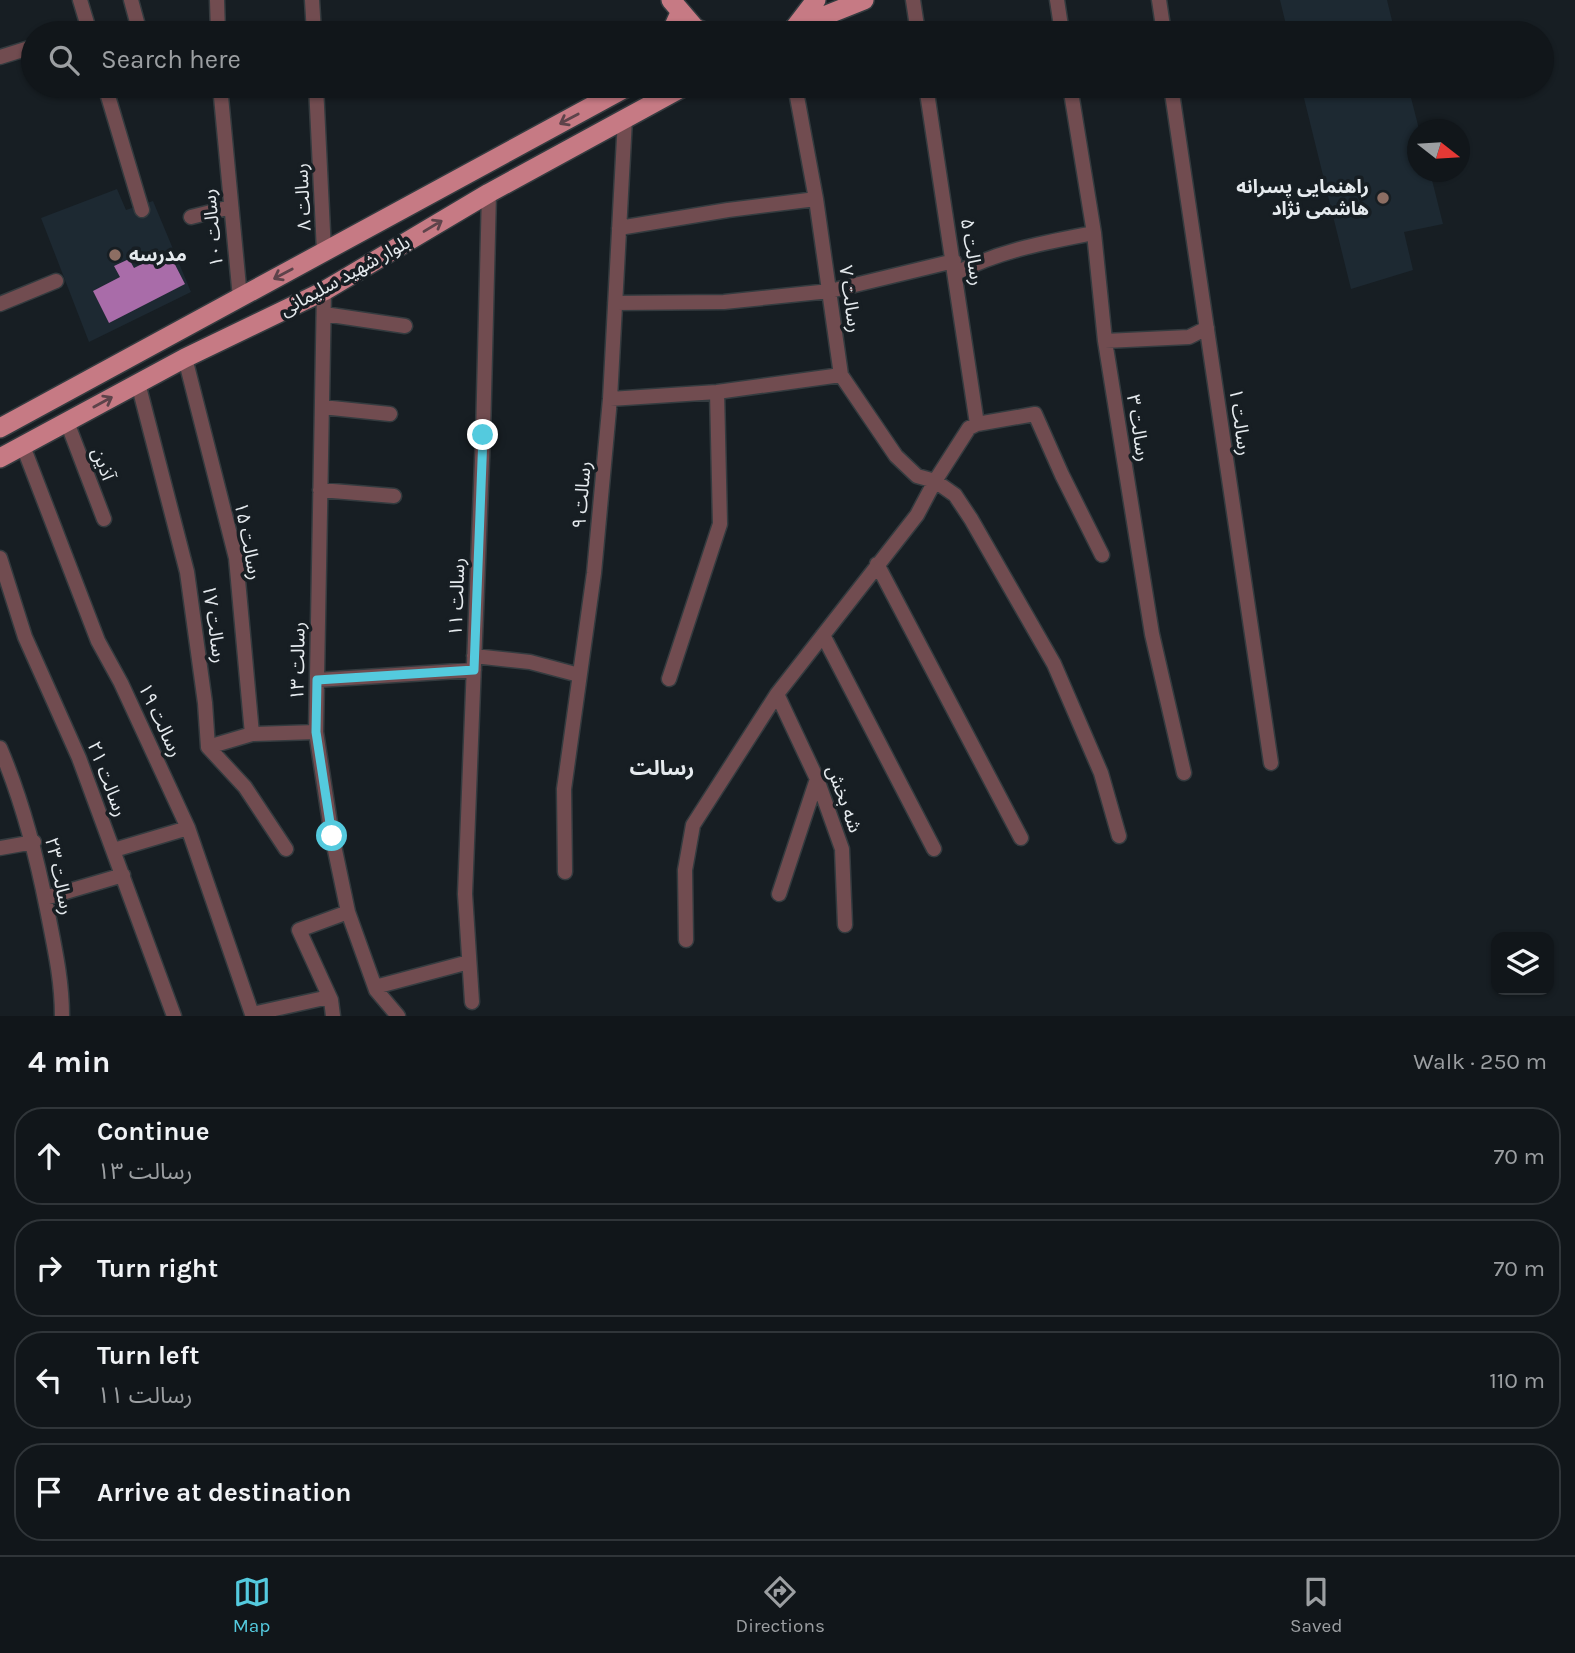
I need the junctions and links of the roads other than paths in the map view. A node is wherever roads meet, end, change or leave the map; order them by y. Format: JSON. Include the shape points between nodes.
{"nodes":[{"id":1,"x":80,"y":0,"type":"edge"},
{"id":2,"x":131,"y":0,"type":"edge"},
{"id":3,"x":217,"y":0,"type":"edge"},
{"id":4,"x":312,"y":0,"type":"edge"},
{"id":5,"x":816,"y":0,"type":"edge"},
{"id":6,"x":864,"y":0,"type":"edge"},
{"id":7,"x":913,"y":0,"type":"edge"},
{"id":8,"x":1057,"y":0,"type":"edge"},
{"id":9,"x":1159,"y":0,"type":"edge"},
{"id":10,"x":675,"y":6,"type":"edge"},
{"id":11,"x":86,"y":21,"type":"edge"},
{"id":12,"x":137,"y":21,"type":"edge"},
{"id":13,"x":218,"y":21,"type":"edge"},
{"id":14,"x":313,"y":21,"type":"edge"},
{"id":15,"x":688,"y":21,"type":"edge"},
{"id":16,"x":797,"y":21,"type":"edge"},
{"id":17,"x":813,"y":21,"type":"edge"},
{"id":18,"x":916,"y":21,"type":"edge"},
{"id":19,"x":1060,"y":21,"type":"edge"},
{"id":20,"x":1162,"y":21,"type":"edge"},
{"id":21,"x":21,"y":50,"type":"edge"},
{"id":22,"x":0,"y":57,"type":"edge"},
{"id":23,"x":109,"y":98,"type":"edge"},
{"id":24,"x":221,"y":98,"type":"edge"},
{"id":25,"x":317,"y":98,"type":"edge"},
{"id":26,"x":607,"y":98,"type":"edge"},
{"id":27,"x":663,"y":98,"type":"edge"},
{"id":28,"x":796,"y":98,"type":"edge"},
{"id":29,"x":928,"y":98,"type":"edge"},
{"id":30,"x":1072,"y":98,"type":"edge"},
{"id":31,"x":1173,"y":98,"type":"edge"},
{"id":32,"x":625,"y":119,"type":"junction"},
{"id":33,"x":489,"y":193,"type":"junction"},
{"id":34,"x":816,"y":199,"type":"junction"},
{"id":35,"x":231,"y":207,"type":"junction"},
{"id":36,"x":142,"y":210,"type":"dead end"},
{"id":37,"x":191,"y":217,"type":"dead end"},
{"id":38,"x":619,"y":228,"type":"junction"},
{"id":39,"x":1094,"y":233,"type":"junction"},
{"id":40,"x":324,"y":252,"type":"junction"},
{"id":41,"x":955,"y":267,"type":"junction"},
{"id":42,"x":57,"y":281,"type":"dead end"},
{"id":43,"x":324,"y":291,"type":"junction"},
{"id":44,"x":830,"y":291,"type":"junction"},
{"id":45,"x":240,"y":298,"type":"junction"},
{"id":46,"x":615,"y":303,"type":"junction"},
{"id":47,"x":0,"y":304,"type":"edge"},
{"id":48,"x":324,"y":314,"type":"junction"},
{"id":49,"x":405,"y":326,"type":"dead end"},
{"id":50,"x":1207,"y":328,"type":"junction"},
{"id":51,"x":1105,"y":341,"type":"junction"},
{"id":52,"x":185,"y":358,"type":"junction"},
{"id":53,"x":841,"y":375,"type":"junction"},
{"id":54,"x":138,"y":383,"type":"junction"},
{"id":55,"x":717,"y":393,"type":"junction"},
{"id":56,"x":610,"y":399,"type":"junction"},
{"id":57,"x":322,"y":407,"type":"junction"},
{"id":58,"x":390,"y":414,"type":"dead end"},
{"id":59,"x":66,"y":422,"type":"junction"},
{"id":60,"x":976,"y":424,"type":"junction"},
{"id":61,"x":0,"y":428,"type":"edge"},
{"id":62,"x":23,"y":446,"type":"junction"},
{"id":63,"x":0,"y":458,"type":"edge"},
{"id":64,"x":934,"y":481,"type":"junction"},
{"id":65,"x":320,"y":490,"type":"junction"},
{"id":66,"x":394,"y":496,"type":"dead end"},
{"id":67,"x":104,"y":519,"type":"dead end"},
{"id":68,"x":1102,"y":555,"type":"dead end"},
{"id":69,"x":0,"y":558,"type":"edge"},
{"id":70,"x":877,"y":565,"type":"junction"},
{"id":71,"x":823,"y":635,"type":"junction"},
{"id":72,"x":474,"y":663,"type":"junction"},
{"id":73,"x":579,"y":675,"type":"junction"},
{"id":74,"x":668,"y":679,"type":"dead end"},
{"id":75,"x":317,"y":680,"type":"junction"},
{"id":76,"x":777,"y":694,"type":"junction"},
{"id":77,"x":316,"y":732,"type":"junction"},
{"id":78,"x":252,"y":734,"type":"junction"},
{"id":79,"x":208,"y":747,"type":"junction"},
{"id":80,"x":0,"y":748,"type":"edge"},
{"id":81,"x":1271,"y":763,"type":"dead end"},
{"id":82,"x":1184,"y":773,"type":"dead end"},
{"id":83,"x":817,"y":779,"type":"junction"},
{"id":84,"x":188,"y":828,"type":"junction"},
{"id":85,"x":1119,"y":836,"type":"dead end"},
{"id":86,"x":1021,"y":838,"type":"dead end"},
{"id":87,"x":34,"y":842,"type":"junction"},
{"id":88,"x":0,"y":848,"type":"edge"},
{"id":89,"x":286,"y":849,"type":"dead end"},
{"id":90,"x":933,"y":849,"type":"dead end"},
{"id":91,"x":114,"y":850,"type":"junction"},
{"id":92,"x":565,"y":872,"type":"dead end"},
{"id":93,"x":123,"y":875,"type":"junction"},
{"id":94,"x":779,"y":894,"type":"dead end"},
{"id":95,"x":45,"y":898,"type":"junction"},
{"id":96,"x":348,"y":912,"type":"junction"},
{"id":97,"x":845,"y":925,"type":"dead end"},
{"id":98,"x":686,"y":940,"type":"dead end"},
{"id":99,"x":469,"y":962,"type":"junction"},
{"id":100,"x":375,"y":987,"type":"junction"},
{"id":101,"x":329,"y":997,"type":"junction"},
{"id":102,"x":472,"y":1002,"type":"dead end"},
{"id":103,"x":62,"y":1016,"type":"edge"},
{"id":104,"x":174,"y":1016,"type":"edge"},
{"id":105,"x":333,"y":1016,"type":"edge"},
{"id":106,"x":398,"y":1016,"type":"edge"}],
"edges":[{"from":1,"to":11,"type":"street"},
{"from":2,"to":12,"type":"street"},
{"from":3,"to":13,"type":"street"},
{"from":4,"to":14,"type":"street"},
{"from":5,"to":16,"type":"main road"},
{"from":6,"to":17,"type":"main road"},
{"from":7,"to":18,"type":"street"},
{"from":8,"to":19,"type":"street"},
{"from":9,"to":20,"type":"street"},
{"from":10,"to":15,"type":"main road"},
{"from":21,"to":22,"type":"street"},
{"from":23,"to":36,"type":"street"},
{"from":24,"to":35,"type":"street","name":"رسالت ۱۰"},
{"from":25,"to":40,"type":"street","name":"رسالت ۸"},
{"from":26,"to":40,"type":"main road","name":"بلوار شهید سلیمانی","one_way":true},
{"from":27,"to":32,"type":"main road","name":"بلوار شهید سلیمانی"},
{"from":28,"to":34,"type":"street","name":"رسالت ۷"},
{"from":29,"to":41,"type":"street","name":"رسالت ۵"},
{"from":30,"to":39,"type":"street","name":"رسالت ۳"},
{"from":31,"to":50,"type":"street","name":"رسالت ۱"},
{"from":32,"to":33,"type":"main road","name":"بلوار شهید سلیمانی"},
{"from":32,"to":38,"type":"street","name":"رسالت ۹"},
{"from":43,"to":33,"type":"main road","name":"بلوار شهید سلیمانی","one_way":true},
{"from":33,"to":72,"type":"street","name":"رسالت ۱۱"},
{"from":34,"to":38,"type":"street"},
{"from":34,"to":44,"type":"street","name":"رسالت ۷"},
{"from":35,"to":37,"type":"street"},
{"from":35,"to":45,"type":"street","name":"رسالت ۱۰"},
{"from":38,"to":46,"type":"street","name":"رسالت ۹"},
{"from":39,"to":41,"type":"street"},
{"from":39,"to":51,"type":"street","name":"رسالت ۳"},
{"from":40,"to":45,"type":"main road","name":"بلوار شهید سلیمانی","one_way":true},
{"from":41,"to":44,"type":"street"},
{"from":41,"to":60,"type":"street","name":"رسالت ۵"},
{"from":42,"to":47,"type":"street"},
{"from":43,"to":48,"type":"street","name":"رسالت ۱۳"},
{"from":43,"to":52,"type":"main road","name":"بلوار شهید سلیمانی"},
{"from":44,"to":46,"type":"street","via":[[724,302]]},
{"from":44,"to":53,"type":"street","name":"رسالت ۷"},
{"from":45,"to":61,"type":"main road","name":"بلوار شهید سلیمانی"},
{"from":46,"to":56,"type":"street","name":"رسالت ۹"},
{"from":48,"to":49,"type":"street"},
{"from":48,"to":57,"type":"street","name":"رسالت ۱۳"},
{"from":50,"to":51,"type":"street","via":[[1189,337]]},
{"from":50,"to":81,"type":"street","name":"رسالت ۱"},
{"from":51,"to":82,"type":"street","name":"رسالت ۳","via":[[1152,634]]},
{"from":52,"to":54,"type":"main road","name":"بلوار شهید سلیمانی"},
{"from":52,"to":78,"type":"street","name":"رسالت ۱۵","via":[[236,558]]},
{"from":53,"to":55,"type":"street"},
{"from":53,"to":64,"type":"street","name":"رسالت ۷","via":[[896,456],[916,476]]},
{"from":59,"to":54,"type":"main road","name":"بلوار شهید سلیمانی","one_way":true},
{"from":54,"to":79,"type":"street","name":"رسالت ۱۷","via":[[187,572]]},
{"from":55,"to":56,"type":"street"},
{"from":55,"to":74,"type":"street","via":[[720,524]]},
{"from":56,"to":73,"type":"street","name":"رسالت ۹","via":[[594,573]]},
{"from":57,"to":58,"type":"street"},
{"from":57,"to":65,"type":"street","name":"رسالت ۱۳"},
{"from":59,"to":62,"type":"main road","name":"بلوار شهید سلیمانی"},
{"from":59,"to":67,"type":"street","name":"آذین"},
{"from":60,"to":64,"type":"street"},
{"from":60,"to":68,"type":"street","via":[[1035,414]]},
{"from":62,"to":63,"type":"main road","name":"بلوار شهید سلیمانی"},
{"from":62,"to":84,"type":"street","name":"رسالت ۱۹","via":[[98,641]]},
{"from":64,"to":70,"type":"street","via":[[917,515]]},
{"from":64,"to":85,"type":"street","name":"رسالت ۷","via":[[955,495],[1054,664],[1101,773]]},
{"from":65,"to":66,"type":"street"},
{"from":65,"to":75,"type":"street","name":"رسالت ۱۳"},
{"from":69,"to":91,"type":"street","name":"رسالت ۲۱","via":[[25,638]]},
{"from":70,"to":71,"type":"street"},
{"from":70,"to":86,"type":"street"},
{"from":71,"to":76,"type":"street"},
{"from":71,"to":90,"type":"street"},
{"from":72,"to":73,"type":"street","via":[[530,662]]},
{"from":72,"to":75,"type":"street"},
{"from":72,"to":99,"type":"street","name":"رسالت ۱۱","via":[[465,894]]},
{"from":73,"to":92,"type":"street","name":"رسالت ۹","via":[[564,789]]},
{"from":75,"to":77,"type":"street","name":"رسالت ۱۳"},
{"from":76,"to":83,"type":"street","name":"شه بخش"},
{"from":76,"to":98,"type":"street","via":[[693,825],[685,870]]},
{"from":77,"to":78,"type":"street"},
{"from":77,"to":96,"type":"street","name":"رسالت ۱۳"},
{"from":78,"to":79,"type":"street"},
{"from":79,"to":89,"type":"street","via":[[245,787]]},
{"from":80,"to":87,"type":"street","name":"رسالت ۲۳"},
{"from":83,"to":94,"type":"street"},
{"from":83,"to":97,"type":"street","name":"شه بخش","via":[[842,849]]},
{"from":84,"to":91,"type":"street"},
{"from":84,"to":101,"type":"street","name":"رسالت ۱۹","via":[[252,1014]]},
{"from":87,"to":88,"type":"street"},
{"from":87,"to":95,"type":"street","name":"رسالت ۲۳"},
{"from":91,"to":93,"type":"street","name":"رسالت ۲۱"},
{"from":93,"to":95,"type":"street"},
{"from":93,"to":104,"type":"street","name":"رسالت ۲۱"},
{"from":95,"to":103,"type":"street","name":"رسالت ۲۳","via":[[62,981]]},
{"from":96,"to":100,"type":"street","name":"رسالت ۱۳"},
{"from":96,"to":101,"type":"street","via":[[299,930]]},
{"from":99,"to":100,"type":"street"},
{"from":99,"to":102,"type":"street","name":"رسالت ۱۱"},
{"from":100,"to":106,"type":"street","name":"رسالت ۱۳"},
{"from":101,"to":105,"type":"street"}]}
